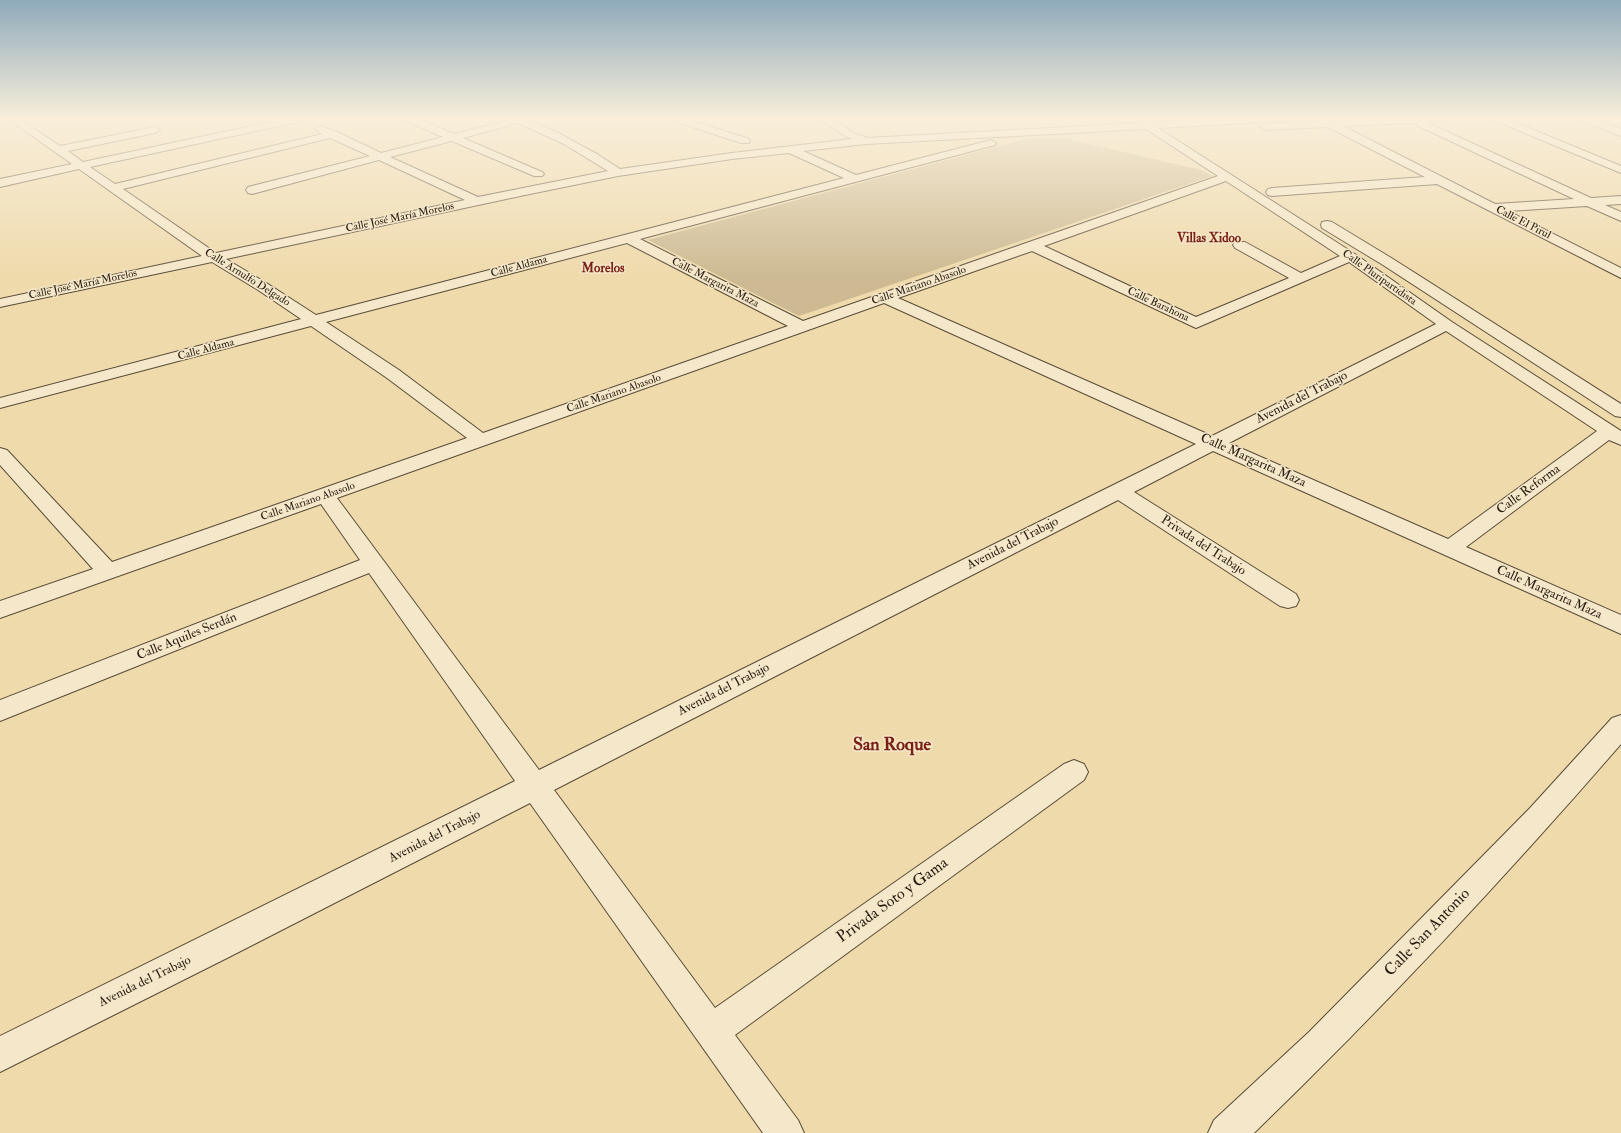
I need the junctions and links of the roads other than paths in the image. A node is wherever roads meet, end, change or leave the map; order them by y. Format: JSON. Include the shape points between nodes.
{"nodes":[{"id":1,"x":58,"y":171,"type":"edge"},
{"id":2,"x":89,"y":171,"type":"edge"},
{"id":3,"x":184,"y":171,"type":"edge"},
{"id":4,"x":328,"y":171,"type":"edge"},
{"id":5,"x":413,"y":171,"type":"edge"},
{"id":6,"x":531,"y":171,"type":"edge"},
{"id":7,"x":552,"y":171,"type":"dead end"},
{"id":8,"x":588,"y":171,"type":"edge"},
{"id":9,"x":837,"y":171,"type":"edge"},
{"id":10,"x":885,"y":171,"type":"edge"},
{"id":11,"x":1219,"y":171,"type":"edge"},
{"id":12,"x":1238,"y":171,"type":"edge"},
{"id":13,"x":1420,"y":171,"type":"edge"},
{"id":14,"x":1522,"y":171,"type":"edge"},
{"id":15,"x":538,"y":174,"type":"junction"},
{"id":16,"x":1227,"y":177,"type":"junction"},
{"id":17,"x":515,"y":178,"type":"dead end"},
{"id":18,"x":855,"y":179,"type":"junction"},
{"id":19,"x":1438,"y":180,"type":"junction"},
{"id":20,"x":0,"y":183,"type":"edge"},
{"id":21,"x":478,"y":186,"type":"dead end"},
{"id":22,"x":114,"y":188,"type":"junction"},
{"id":23,"x":252,"y":190,"type":"dead end"},
{"id":24,"x":1272,"y":192,"type":"junction"},
{"id":25,"x":433,"y":196,"type":"dead end"},
{"id":26,"x":466,"y":196,"type":"junction"},
{"id":27,"x":1621,"y":200,"type":"edge"},
{"id":28,"x":1588,"y":202,"type":"junction"},
{"id":29,"x":1300,"y":208,"type":"dead end"},
{"id":30,"x":1494,"y":208,"type":"junction"},
{"id":31,"x":1313,"y":216,"type":"dead end"},
{"id":32,"x":1621,"y":217,"type":"edge"},
{"id":33,"x":628,"y":238,"type":"junction"},
{"id":34,"x":1240,"y":245,"type":"dead end"},
{"id":35,"x":1033,"y":246,"type":"junction"},
{"id":36,"x":182,"y":249,"type":"dead end"},
{"id":37,"x":206,"y":249,"type":"junction"},
{"id":38,"x":1350,"y":257,"type":"junction"},
{"id":39,"x":1621,"y":274,"type":"edge"},
{"id":40,"x":1300,"y":278,"type":"junction"},
{"id":41,"x":46,"y":285,"type":"junction"},
{"id":42,"x":0,"y":294,"type":"edge"},
{"id":43,"x":885,"y":298,"type":"junction"},
{"id":44,"x":0,"y":303,"type":"edge"},
{"id":45,"x":314,"y":321,"type":"junction"},
{"id":46,"x":1447,"y":325,"type":"junction"},
{"id":47,"x":802,"y":327,"type":"junction"},
{"id":48,"x":1548,"y":365,"type":"junction"},
{"id":49,"x":1515,"y":369,"type":"junction"},
{"id":50,"x":0,"y":403,"type":"edge"},
{"id":51,"x":1621,"y":412,"type":"edge"},
{"id":52,"x":1615,"y":435,"type":"edge"},
{"id":53,"x":481,"y":440,"type":"junction"},
{"id":54,"x":1213,"y":443,"type":"junction"},
{"id":55,"x":0,"y":454,"type":"edge"},
{"id":56,"x":1118,"y":491,"type":"junction"},
{"id":57,"x":325,"y":496,"type":"junction"},
{"id":58,"x":1449,"y":549,"type":"junction"},
{"id":59,"x":373,"y":563,"type":"junction"},
{"id":60,"x":109,"y":572,"type":"junction"},
{"id":61,"x":1288,"y":600,"type":"dead end"},
{"id":62,"x":0,"y":610,"type":"edge"},
{"id":63,"x":1621,"y":625,"type":"edge"},
{"id":64,"x":0,"y":711,"type":"edge"},
{"id":65,"x":1621,"y":726,"type":"edge"},
{"id":66,"x":1074,"y":772,"type":"dead end"},
{"id":67,"x":535,"y":786,"type":"junction"},
{"id":68,"x":711,"y":1031,"type":"junction"},
{"id":69,"x":0,"y":1054,"type":"edge"},
{"id":70,"x":785,"y":1133,"type":"edge"},
{"id":71,"x":1227,"y":1133,"type":"edge"}],
"edges":[{"from":1,"to":20,"type":"street"},
{"from":2,"to":22,"type":"street","name":"Calle Arnulfo Delgado"},
{"from":3,"to":22,"type":"street"},
{"from":4,"to":23,"type":"street"},
{"from":5,"to":26,"type":"street"},
{"from":6,"to":15,"type":"street"},
{"from":7,"to":15,"type":"street"},
{"from":8,"to":26,"type":"street","name":"Calle José María Morelos"},
{"from":9,"to":18,"type":"street"},
{"from":10,"to":18,"type":"street","name":"Calle Aldama"},
{"from":11,"to":16,"type":"street","name":"Calle Pluripartidista"},
{"from":12,"to":24,"type":"street"},
{"from":13,"to":19,"type":"street","name":"Calle El Pirul"},
{"from":14,"to":28,"type":"street"},
{"from":15,"to":17,"type":"street"},
{"from":16,"to":35,"type":"street","name":"Calle Mariano Abasolo"},
{"from":16,"to":38,"type":"street","name":"Calle Pluripartidista"},
{"from":18,"to":33,"type":"street","name":"Calle Aldama"},
{"from":19,"to":24,"type":"street"},
{"from":19,"to":30,"type":"street","name":"Calle El Pirul"},
{"from":21,"to":26,"type":"street"},
{"from":22,"to":37,"type":"street","name":"Calle Arnulfo Delgado"},
{"from":24,"to":29,"type":"street"},
{"from":25,"to":26,"type":"street"},
{"from":26,"to":37,"type":"street","name":"Calle José María Morelos"},
{"from":26,"to":37,"type":"street","name":"Calle José María Morelos","via":[[287,230]]},
{"from":27,"to":28,"type":"street"},
{"from":28,"to":30,"type":"street"},
{"from":28,"to":32,"type":"street"},
{"from":30,"to":39,"type":"street","name":"Calle El Pirul"},
{"from":31,"to":48,"type":"street","name":"Calle Pluripartidista"},
{"from":33,"to":45,"type":"street","name":"Calle Aldama"},
{"from":33,"to":47,"type":"street","name":"Calle Margarita Maza"},
{"from":34,"to":40,"type":"street"},
{"from":35,"to":40,"type":"street","name":"Calle Barahona","via":[[1196,323]]},
{"from":35,"to":43,"type":"street","name":"Calle Mariano Abasolo"},
{"from":36,"to":37,"type":"street"},
{"from":37,"to":41,"type":"street","name":"Calle José María Morelos"},
{"from":37,"to":45,"type":"street","name":"Calle Arnulfo Delgado"},
{"from":38,"to":40,"type":"street","name":"Calle Barahona"},
{"from":38,"to":46,"type":"street","name":"Calle Pluripartidista"},
{"from":41,"to":42,"type":"street","name":"Calle José María Morelos"},
{"from":41,"to":44,"type":"street","name":"Calle José María Morelos"},
{"from":43,"to":47,"type":"street","name":"Calle Mariano Abasolo"},
{"from":43,"to":54,"type":"street","name":"Calle Margarita Maza"},
{"from":45,"to":50,"type":"street","name":"Calle Aldama"},
{"from":45,"to":53,"type":"street","name":"Calle Arnulfo Delgado","via":[[393,374]]},
{"from":46,"to":49,"type":"street","name":"Calle Pluripartidista"},
{"from":46,"to":54,"type":"street","name":"Avenida del Trabajo"},
{"from":47,"to":53,"type":"street","name":"Calle Mariano Abasolo"},
{"from":48,"to":49,"type":"street"},
{"from":48,"to":51,"type":"street","name":"Calle Pluripartidista"},
{"from":49,"to":52,"type":"street","name":"Calle Pluripartidista"},
{"from":52,"to":58,"type":"street","name":"Calle Reforma"},
{"from":53,"to":57,"type":"street","name":"Calle Mariano Abasolo"},
{"from":54,"to":56,"type":"street","name":"Avenida del Trabajo"},
{"from":54,"to":58,"type":"street","name":"Calle Margarita Maza"},
{"from":55,"to":60,"type":"street"},
{"from":56,"to":61,"type":"street","name":"Privada del Trabajo"},
{"from":56,"to":67,"type":"street","name":"Avenida del Trabajo"},
{"from":57,"to":59,"type":"street"},
{"from":57,"to":60,"type":"street","name":"Calle Mariano Abasolo"},
{"from":58,"to":63,"type":"street","name":"Calle Margarita Maza"},
{"from":59,"to":64,"type":"street","name":"Calle Aquiles Serdán"},
{"from":59,"to":67,"type":"street"},
{"from":60,"to":62,"type":"street","name":"Calle Mariano Abasolo"},
{"from":65,"to":71,"type":"street","name":"Calle San Antonio","via":[[1540,817],[1332,1033]]},
{"from":66,"to":68,"type":"street","name":"Privada Soto y Gama"},
{"from":67,"to":68,"type":"street"},
{"from":67,"to":69,"type":"street","name":"Avenida del Trabajo"},
{"from":68,"to":70,"type":"street"}]}
